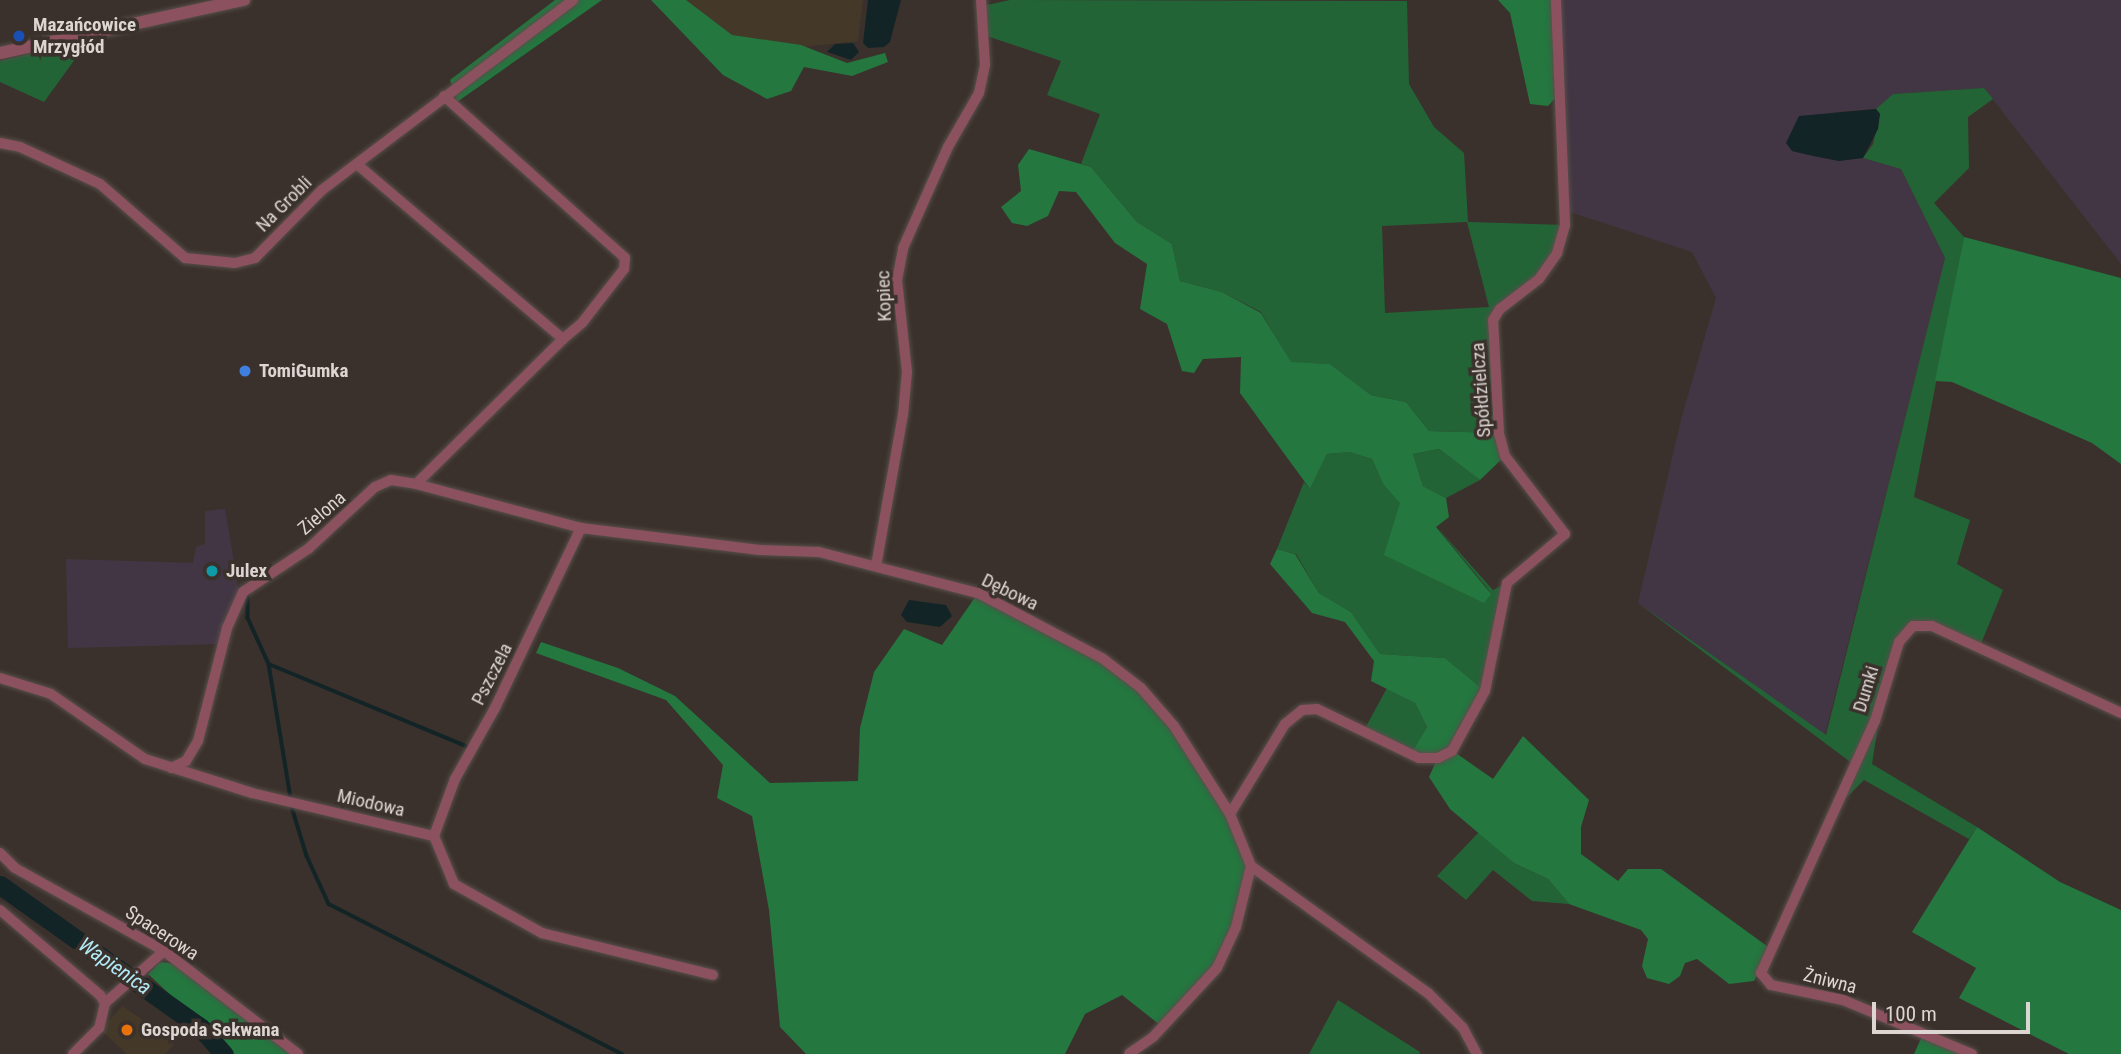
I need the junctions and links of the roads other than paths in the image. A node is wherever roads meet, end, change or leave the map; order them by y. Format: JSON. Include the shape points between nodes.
{"nodes":[{"id":1,"x":244,"y":0,"type":"edge"},
{"id":2,"x":573,"y":0,"type":"edge"},
{"id":3,"x":981,"y":0,"type":"edge"},
{"id":4,"x":1556,"y":0,"type":"edge"},
{"id":5,"x":0,"y":53,"type":"edge"},
{"id":6,"x":444,"y":96,"type":"junction"},
{"id":7,"x":0,"y":143,"type":"edge"},
{"id":8,"x":358,"y":165,"type":"junction"},
{"id":9,"x":563,"y":339,"type":"junction"},
{"id":10,"x":416,"y":484,"type":"junction"},
{"id":11,"x":581,"y":528,"type":"junction"},
{"id":12,"x":876,"y":566,"type":"junction"},
{"id":13,"x":0,"y":678,"type":"edge"},
{"id":14,"x":2121,"y":713,"type":"edge"},
{"id":15,"x":171,"y":768,"type":"junction"},
{"id":16,"x":1230,"y":814,"type":"junction"},
{"id":17,"x":434,"y":836,"type":"junction"},
{"id":18,"x":0,"y":853,"type":"edge"},
{"id":19,"x":1251,"y":866,"type":"junction"},
{"id":20,"x":0,"y":911,"type":"edge"},
{"id":21,"x":164,"y":951,"type":"junction"},
{"id":22,"x":1761,"y":973,"type":"joint"},
{"id":23,"x":713,"y":975,"type":"dead end"},
{"id":24,"x":105,"y":1003,"type":"junction"},
{"id":25,"x":73,"y":1054,"type":"edge"},
{"id":26,"x":298,"y":1054,"type":"edge"},
{"id":27,"x":1129,"y":1054,"type":"edge"},
{"id":28,"x":1477,"y":1054,"type":"edge"},
{"id":29,"x":1972,"y":1054,"type":"edge"}],
"edges":[{"from":1,"to":5,"type":"street"},
{"from":2,"to":6,"type":"street","name":"Na Grobli"},
{"from":3,"to":12,"type":"street","name":"Kopiec","via":[[985,65],[979,93],[948,147],[903,248],[897,280],[906,382]]},
{"from":4,"to":16,"type":"street","name":"Spółdzielcza","via":[[1565,225],[1558,253],[1539,279],[1500,309],[1493,320],[1499,433],[1505,456],[1565,534],[1507,583],[1485,691],[1452,751],[1438,758],[1419,758],[1317,709],[1302,710],[1285,724]]},
{"from":6,"to":8,"type":"street","name":"Na Grobli"},
{"from":6,"to":9,"type":"street","via":[[625,258],[624,269],[582,323]]},
{"from":7,"to":8,"type":"street","name":"Na Grobli","via":[[20,147],[100,184],[185,258],[235,263],[255,258],[321,190]]},
{"from":8,"to":9,"type":"street"},
{"from":9,"to":10,"type":"street"},
{"from":10,"to":11,"type":"street","name":"Dębowa"},
{"from":10,"to":15,"type":"street","name":"Zielona","via":[[391,480],[375,487],[308,549],[243,592],[227,628],[198,741],[186,761]]},
{"from":11,"to":12,"type":"street","name":"Dębowa","via":[[709,545],[819,552]]},
{"from":11,"to":17,"type":"street","name":"Pszczela","via":[[501,696],[455,779]]},
{"from":12,"to":16,"type":"street","name":"Dębowa","via":[[978,593],[1102,658],[1141,688],[1174,726]]},
{"from":13,"to":15,"type":"street","name":"Miodowa","via":[[51,694],[145,759]]},
{"from":14,"to":22,"type":"street","name":"Dumki","via":[[1932,626],[1913,626],[1899,642],[1875,722]]},
{"from":15,"to":17,"type":"street","name":"Miodowa","via":[[252,793]]},
{"from":16,"to":19,"type":"street","name":"Dębowa"},
{"from":17,"to":23,"type":"street","via":[[454,884],[542,933]]},
{"from":18,"to":21,"type":"street","name":"Spacerowa","via":[[15,868]]},
{"from":19,"to":27,"type":"street","via":[[1236,927],[1217,968],[1153,1037]]},
{"from":19,"to":28,"type":"street","via":[[1428,993],[1463,1028]]},
{"from":20,"to":24,"type":"street"},
{"from":21,"to":24,"type":"street"},
{"from":21,"to":26,"type":"street","name":"Spacerowa"},
{"from":22,"to":29,"type":"street","name":"Żniwna","via":[[1777,987],[1843,1000]]},
{"from":24,"to":25,"type":"street","via":[[99,1028]]}]}
